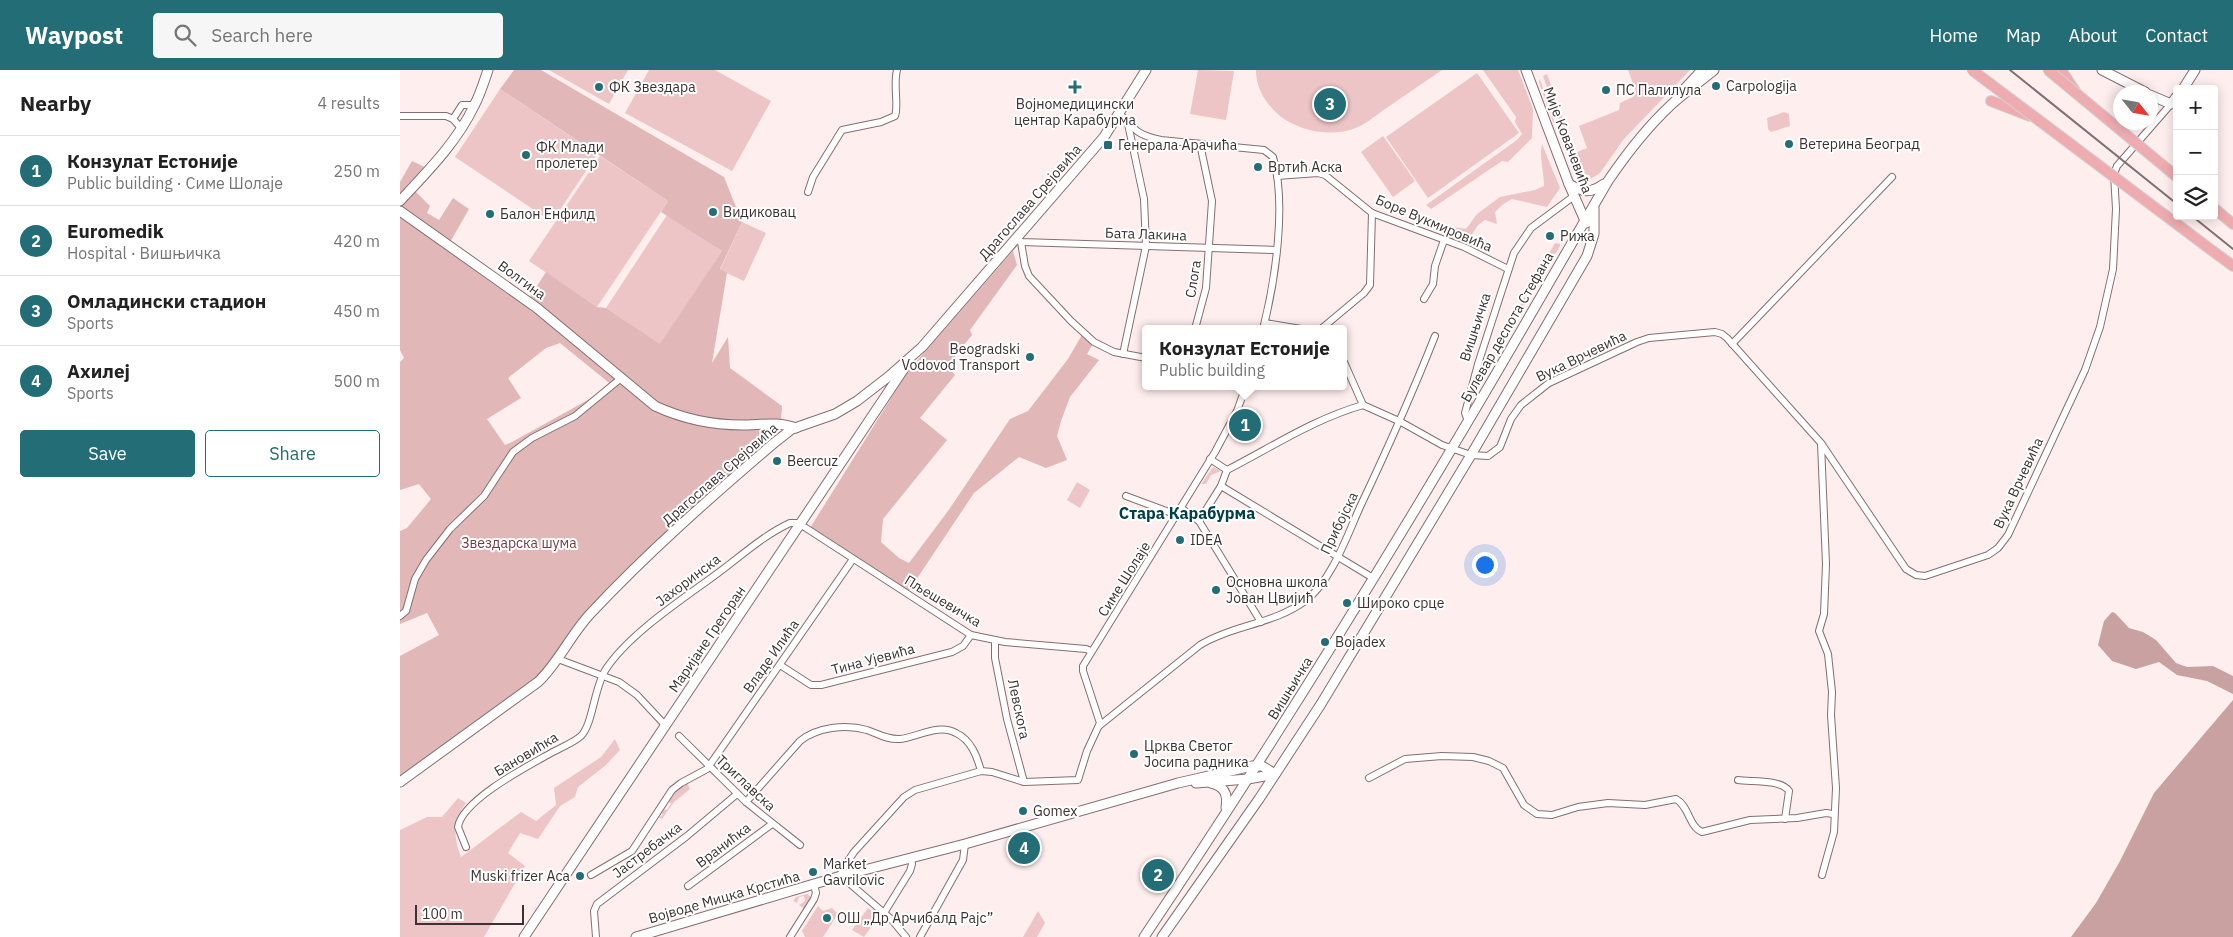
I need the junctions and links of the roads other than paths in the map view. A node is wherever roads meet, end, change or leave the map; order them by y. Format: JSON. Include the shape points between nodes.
{"nodes":[{"id":1,"x":488,"y":70,"type":"edge"},
{"id":2,"x":897,"y":70,"type":"edge"},
{"id":3,"x":1146,"y":70,"type":"edge"},
{"id":4,"x":1526,"y":70,"type":"edge"},
{"id":5,"x":1714,"y":70,"type":"edge"},
{"id":6,"x":1972,"y":70,"type":"edge"},
{"id":7,"x":2048,"y":70,"type":"edge"},
{"id":8,"x":2061,"y":70,"type":"edge"},
{"id":9,"x":2102,"y":70,"type":"edge"},
{"id":10,"x":2195,"y":70,"type":"edge"},
{"id":11,"x":1701,"y":71,"type":"edge"},
{"id":12,"x":2131,"y":85,"type":"edge"},
{"id":13,"x":2186,"y":85,"type":"edge"},
{"id":14,"x":2077,"y":94,"type":"junction"},
{"id":15,"x":2158,"y":97,"type":"edge"},
{"id":16,"x":1992,"y":100,"type":"dead end"},
{"id":17,"x":2173,"y":100,"type":"edge"},
{"id":18,"x":2173,"y":101,"type":"edge"},
{"id":19,"x":1674,"y":102,"type":"junction"},
{"id":20,"x":475,"y":105,"type":"junction"},
{"id":21,"x":1119,"y":113,"type":"junction"},
{"id":22,"x":400,"y":116,"type":"edge"},
{"id":23,"x":453,"y":118,"type":"junction"},
{"id":24,"x":2039,"y":120,"type":"junction"},
{"id":25,"x":1128,"y":124,"type":"junction"},
{"id":26,"x":461,"y":128,"type":"junction"},
{"id":27,"x":1200,"y":144,"type":"junction"},
{"id":28,"x":2175,"y":175,"type":"edge"},
{"id":29,"x":1277,"y":176,"type":"junction"},
{"id":30,"x":1892,"y":177,"type":"dead end"},
{"id":31,"x":1608,"y":181,"type":"junction"},
{"id":32,"x":1568,"y":184,"type":"junction"},
{"id":33,"x":808,"y":192,"type":"dead end"},
{"id":34,"x":1574,"y":196,"type":"junction"},
{"id":35,"x":400,"y":201,"type":"edge"},
{"id":36,"x":1595,"y":202,"type":"junction"},
{"id":37,"x":2218,"y":211,"type":"edge"},
{"id":38,"x":400,"y":212,"type":"edge"},
{"id":39,"x":1372,"y":213,"type":"junction"},
{"id":40,"x":1585,"y":220,"type":"junction"},
{"id":41,"x":2230,"y":221,"type":"edge"},
{"id":42,"x":1019,"y":240,"type":"junction"},
{"id":43,"x":1444,"y":240,"type":"junction"},
{"id":44,"x":1592,"y":242,"type":"junction"},
{"id":45,"x":1146,"y":246,"type":"junction"},
{"id":46,"x":1210,"y":250,"type":"junction"},
{"id":47,"x":1276,"y":250,"type":"junction"},
{"id":48,"x":2233,"y":266,"type":"edge"},
{"id":49,"x":1508,"y":270,"type":"junction"},
{"id":50,"x":1424,"y":298,"type":"dead end"},
{"id":51,"x":1196,"y":325,"type":"edge"},
{"id":52,"x":1264,"y":325,"type":"edge"},
{"id":53,"x":1326,"y":325,"type":"edge"},
{"id":54,"x":1435,"y":336,"type":"dead end"},
{"id":55,"x":1732,"y":344,"type":"junction"},
{"id":56,"x":1123,"y":354,"type":"junction"},
{"id":57,"x":913,"y":356,"type":"junction"},
{"id":58,"x":1142,"y":357,"type":"edge"},
{"id":59,"x":1347,"y":369,"type":"edge"},
{"id":60,"x":620,"y":379,"type":"junction"},
{"id":61,"x":1245,"y":390,"type":"edge"},
{"id":62,"x":1363,"y":404,"type":"junction"},
{"id":63,"x":1468,"y":421,"type":"junction"},
{"id":64,"x":1401,"y":422,"type":"junction"},
{"id":65,"x":796,"y":428,"type":"junction"},
{"id":66,"x":1821,"y":443,"type":"junction"},
{"id":67,"x":1452,"y":449,"type":"junction"},
{"id":68,"x":1471,"y":455,"type":"junction"},
{"id":69,"x":1210,"y":460,"type":"junction"},
{"id":70,"x":1227,"y":470,"type":"junction"},
{"id":71,"x":1221,"y":486,"type":"junction"},
{"id":72,"x":1126,"y":496,"type":"dead end"},
{"id":73,"x":1182,"y":508,"type":"junction"},
{"id":74,"x":1177,"y":515,"type":"junction"},
{"id":75,"x":1199,"y":521,"type":"junction"},
{"id":76,"x":800,"y":524,"type":"junction"},
{"id":77,"x":1337,"y":556,"type":"junction"},
{"id":78,"x":853,"y":559,"type":"junction"},
{"id":79,"x":1373,"y":578,"type":"junction"},
{"id":80,"x":400,"y":616,"type":"edge"},
{"id":81,"x":1261,"y":622,"type":"junction"},
{"id":82,"x":971,"y":635,"type":"junction"},
{"id":83,"x":995,"y":640,"type":"junction"},
{"id":84,"x":1091,"y":651,"type":"junction"},
{"id":85,"x":558,"y":659,"type":"junction"},
{"id":86,"x":780,"y":664,"type":"junction"},
{"id":87,"x":603,"y":675,"type":"junction"},
{"id":88,"x":665,"y":725,"type":"junction"},
{"id":89,"x":1099,"y":726,"type":"junction"},
{"id":90,"x":678,"y":736,"type":"dead end"},
{"id":91,"x":710,"y":766,"type":"junction"},
{"id":92,"x":1257,"y":766,"type":"junction"},
{"id":93,"x":981,"y":771,"type":"junction"},
{"id":94,"x":1276,"y":774,"type":"junction"},
{"id":95,"x":1370,"y":778,"type":"dead end"},
{"id":96,"x":1248,"y":779,"type":"junction"},
{"id":97,"x":1738,"y":780,"type":"dead end"},
{"id":98,"x":400,"y":782,"type":"edge"},
{"id":99,"x":1024,"y":782,"type":"junction"},
{"id":100,"x":1206,"y":782,"type":"junction"},
{"id":101,"x":1170,"y":786,"type":"junction"},
{"id":102,"x":736,"y":794,"type":"junction"},
{"id":103,"x":746,"y":802,"type":"junction"},
{"id":104,"x":1226,"y":811,"type":"junction"},
{"id":105,"x":1833,"y":814,"type":"junction"},
{"id":106,"x":1785,"y":819,"type":"junction"},
{"id":107,"x":772,"y":824,"type":"junction"},
{"id":108,"x":964,"y":844,"type":"junction"},
{"id":109,"x":800,"y":845,"type":"dead end"},
{"id":110,"x":466,"y":847,"type":"dead end"},
{"id":111,"x":911,"y":858,"type":"junction"},
{"id":112,"x":591,"y":875,"type":"dead end"},
{"id":113,"x":1822,"y":875,"type":"dead end"},
{"id":114,"x":841,"y":876,"type":"junction"},
{"id":115,"x":814,"y":884,"type":"junction"},
{"id":116,"x":688,"y":886,"type":"dead end"},
{"id":117,"x":884,"y":913,"type":"junction"},
{"id":118,"x":524,"y":937,"type":"edge"},
{"id":119,"x":596,"y":937,"type":"edge"},
{"id":120,"x":636,"y":937,"type":"edge"},
{"id":121,"x":790,"y":937,"type":"edge"},
{"id":122,"x":906,"y":937,"type":"edge"},
{"id":123,"x":920,"y":937,"type":"edge"},
{"id":124,"x":1144,"y":937,"type":"edge"},
{"id":125,"x":1162,"y":937,"type":"edge"}],
"edges":[{"from":1,"to":20,"type":"main road"},
{"from":2,"to":33,"type":"street","via":[[894,83],[897,110],[894,116],[842,130],[813,177]]},
{"from":3,"to":21,"type":"main road","name":"Драгослава Срејовића"},
{"from":4,"to":32,"type":"main road","name":"Мије Ковачевића"},
{"from":5,"to":19,"type":"main road","name":"Булевар деспота Стефана"},
{"from":6,"to":24,"type":"main road","bridge":true},
{"from":7,"to":14,"type":"main road","bridge":true},
{"from":8,"to":14,"type":"main road","bridge":true},
{"from":9,"to":12,"type":"main road"},
{"from":10,"to":13,"type":"main road"},
{"from":11,"to":19,"type":"main road","name":"Булевар деспота Стефана"},
{"from":14,"to":28,"type":"main road","bridge":true},
{"from":15,"to":17,"type":"main road"},
{"from":16,"to":24,"type":"main road","bridge":true},
{"from":18,"to":66,"type":"street","name":"Вука Врчевића","via":[[2120,160],[2114,174],[2113,269],[2095,345],[2017,517],[1998,548],[1983,558],[1930,575],[1908,572]]},
{"from":19,"to":31,"type":"main road","name":"Булевар деспота Стефана"},
{"from":20,"to":23,"type":"street","via":[[462,105]]},
{"from":20,"to":26,"type":"main road"},
{"from":21,"to":25,"type":"street"},
{"from":21,"to":42,"type":"main road","name":"Драгослава Срејовића","via":[[1104,137]]},
{"from":22,"to":23,"type":"street","via":[[440,115]]},
{"from":23,"to":26,"type":"street"},
{"from":24,"to":48,"type":"main road","bridge":true},
{"from":25,"to":27,"type":"street","via":[[1148,137]]},
{"from":25,"to":45,"type":"street","via":[[1144,199]]},
{"from":26,"to":35,"type":"main road"},
{"from":27,"to":29,"type":"street","via":[[1268,151],[1274,157]]},
{"from":27,"to":46,"type":"street","name":"Слога","via":[[1212,202]]},
{"from":29,"to":39,"type":"street","name":"Боре Вукмировића","via":[[1325,175]]},
{"from":29,"to":47,"type":"street"},
{"from":30,"to":55,"type":"street"},
{"from":31,"to":32,"type":"main road","via":[[1587,192]]},
{"from":31,"to":36,"type":"main road","name":"Булевар деспота Стефана"},
{"from":32,"to":34,"type":"main road","name":"Мије Ковачевића"},
{"from":34,"to":40,"type":"main road","name":"Мије Ковачевића"},
{"from":34,"to":49,"type":"street","name":"Булевар деспота Стефана","via":[[1531,228],[1518,245]]},
{"from":36,"to":40,"type":"main road","name":"Булевар деспота Стефана"},
{"from":36,"to":44,"type":"main road","name":"Булевар деспота Стефана"},
{"from":37,"to":41,"type":"main road"},
{"from":38,"to":60,"type":"main road","name":"Волгина","via":[[537,308]]},
{"from":39,"to":43,"type":"street","name":"Боре Вукмировића"},
{"from":39,"to":53,"type":"street","via":[[1370,284],[1364,293]]},
{"from":40,"to":44,"type":"main road"},
{"from":40,"to":63,"type":"main road","name":"Булевар деспота Стефана"},
{"from":42,"to":45,"type":"street","name":"Бата Лакина"},
{"from":42,"to":56,"type":"street","via":[[1027,272],[1055,304],[1094,342]]},
{"from":42,"to":57,"type":"main road","name":"Драгослава Срејовића"},
{"from":43,"to":49,"type":"street","name":"Боре Вукмировића"},
{"from":43,"to":50,"type":"street","via":[[1433,284]]},
{"from":44,"to":68,"type":"main road","name":"Булевар деспота Стефана","via":[[1583,264]]},
{"from":45,"to":46,"type":"street","name":"Бата Лакина"},
{"from":45,"to":56,"type":"street"},
{"from":46,"to":47,"type":"street","name":"Бата Лакина"},
{"from":46,"to":51,"type":"street","name":"Слога","via":[[1206,288]]},
{"from":47,"to":52,"type":"street"},
{"from":49,"to":63,"type":"street","name":"Вишњичка","via":[[1465,413]]},
{"from":54,"to":64,"type":"street","name":"Прибојска"},
{"from":55,"to":66,"type":"street","name":"Вука Врчевића"},
{"from":55,"to":68,"type":"street","name":"Вука Врчевића","via":[[1715,332],[1661,336],[1637,342],[1549,383],[1521,405],[1497,451],[1488,456]]},
{"from":56,"to":58,"type":"street"},
{"from":57,"to":65,"type":"main road","name":"Драгослава Срејовића","via":[[848,406]]},
{"from":57,"to":76,"type":"main road","name":"Маријане Грегоран"},
{"from":59,"to":62,"type":"street"},
{"from":60,"to":65,"type":"main road","name":"Волгина","via":[[654,406],[691,418],[726,424],[782,424]]},
{"from":60,"to":80,"type":"street","via":[[575,416],[513,452],[484,496],[450,530],[420,570],[406,611]]},
{"from":61,"to":69,"type":"street","name":"Симе Шолаје","via":[[1237,411]]},
{"from":62,"to":64,"type":"street"},
{"from":62,"to":70,"type":"street","via":[[1316,422]]},
{"from":63,"to":67,"type":"main road","name":"Булевар деспота Стефана"},
{"from":64,"to":67,"type":"street"},
{"from":64,"to":77,"type":"street","name":"Прибојска"},
{"from":65,"to":85,"type":"main road","name":"Драгослава Срејовића","via":[[774,442],[590,613]]},
{"from":66,"to":105,"type":"street","via":[[1826,564],[1824,614],[1819,631],[1828,654],[1832,692],[1836,788]]},
{"from":67,"to":68,"type":"street"},
{"from":67,"to":79,"type":"main road","name":"Вишњичка"},
{"from":68,"to":94,"type":"main road"},
{"from":69,"to":70,"type":"street"},
{"from":69,"to":73,"type":"street","name":"Симе Шолаје"},
{"from":70,"to":71,"type":"street"},
{"from":71,"to":75,"type":"street"},
{"from":71,"to":77,"type":"street"},
{"from":72,"to":74,"type":"street"},
{"from":73,"to":74,"type":"street","name":"Симе Шолаје"},
{"from":73,"to":75,"type":"street"},
{"from":74,"to":84,"type":"street","name":"Симе Шолаје"},
{"from":75,"to":81,"type":"street"},
{"from":76,"to":78,"type":"street","name":"Пљешевичка"},
{"from":76,"to":87,"type":"street","name":"Јахоринска","via":[[785,525],[687,596],[623,649]]},
{"from":76,"to":88,"type":"main road","name":"Маријане Грегоран"},
{"from":77,"to":79,"type":"street"},
{"from":77,"to":81,"type":"street","name":"Прибојска","via":[[1311,596],[1282,615]]},
{"from":78,"to":82,"type":"street","name":"Пљешевичка"},
{"from":78,"to":86,"type":"street","name":"Владе Илића"},
{"from":79,"to":92,"type":"main road","name":"Вишњичка"},
{"from":81,"to":89,"type":"street","name":"Прибојска","via":[[1200,645]]},
{"from":82,"to":83,"type":"street","name":"Пљешевичка"},
{"from":82,"to":86,"type":"street","name":"Тина Ујевића","via":[[963,646],[952,652],[821,685],[811,685]]},
{"from":83,"to":84,"type":"street","name":"Пљешевичка"},
{"from":83,"to":99,"type":"street","name":"Левскога","via":[[995,658],[1007,719]]},
{"from":84,"to":89,"type":"street","name":"Симе Шолаје","via":[[1083,670]]},
{"from":85,"to":87,"type":"street"},
{"from":85,"to":98,"type":"main road","name":"Драгослава Срејовића","via":[[532,687]]},
{"from":86,"to":91,"type":"street","name":"Владе Илића"},
{"from":87,"to":88,"type":"street","via":[[637,695]]},
{"from":87,"to":110,"type":"street","name":"Бановићка","via":[[581,736],[515,774],[464,813],[458,827]]},
{"from":88,"to":118,"type":"main road","name":"Маријане Грегоран"},
{"from":89,"to":99,"type":"street","via":[[1078,780]]},
{"from":90,"to":91,"type":"street","name":"Триглавска"},
{"from":91,"to":102,"type":"street","name":"Триглавска"},
{"from":91,"to":112,"type":"street","via":[[672,790],[632,851]]},
{"from":92,"to":94,"type":"main road"},
{"from":92,"to":96,"type":"main road","name":"Вишњичка"},
{"from":92,"to":101,"type":"main road","name":"Војводе Мицка Крстића","via":[[1227,770]]},
{"from":93,"to":99,"type":"street"},
{"from":93,"to":103,"type":"street","via":[[970,745],[962,736],[949,730],[899,739],[862,729],[824,729],[800,741]]},
{"from":93,"to":114,"type":"street","via":[[910,792],[854,852]]},
{"from":94,"to":96,"type":"main road","name":"Војводе Мицка Крстића"},
{"from":94,"to":125,"type":"main road"},
{"from":95,"to":106,"type":"street","via":[[1405,759],[1473,757],[1502,768],[1524,805],[1537,814],[1552,815],[1608,803],[1645,805],[1676,799],[1694,826],[1702,832],[1750,820]]},
{"from":96,"to":100,"type":"main road","name":"Војводе Мицка Крстића"},
{"from":96,"to":104,"type":"main road","name":"Вишњичка"},
{"from":97,"to":106,"type":"street","via":[[1775,783],[1787,788]]},
{"from":100,"to":101,"type":"main road","name":"Војводе Мицка Крстића"},
{"from":100,"to":104,"type":"main road","via":[[1223,789],[1227,795]]},
{"from":101,"to":108,"type":"main road","name":"Војводе Мицка Крстића"},
{"from":102,"to":103,"type":"street","name":"Триглавска"},
{"from":102,"to":119,"type":"street","name":"Јастребачка","via":[[597,904],[594,911]]},
{"from":103,"to":107,"type":"street","name":"Триглавска"},
{"from":104,"to":124,"type":"main road","name":"Вишњичка"},
{"from":105,"to":106,"type":"street"},
{"from":105,"to":113,"type":"street","via":[[1834,832]]},
{"from":107,"to":109,"type":"street","name":"Триглавска"},
{"from":107,"to":116,"type":"street","name":"Вранићка"},
{"from":108,"to":111,"type":"main road","name":"Војводе Мицка Крстића"},
{"from":108,"to":123,"type":"street","via":[[963,860]]},
{"from":111,"to":114,"type":"main road","name":"Војводе Мицка Крстића"},
{"from":111,"to":117,"type":"street","via":[[910,871]]},
{"from":114,"to":115,"type":"main road","name":"Војводе Мицка Крстића"},
{"from":114,"to":117,"type":"street"},
{"from":115,"to":120,"type":"main road","name":"Војводе Мицка Крстића"},
{"from":115,"to":121,"type":"street","via":[[814,900]]},
{"from":117,"to":122,"type":"street"}]}
